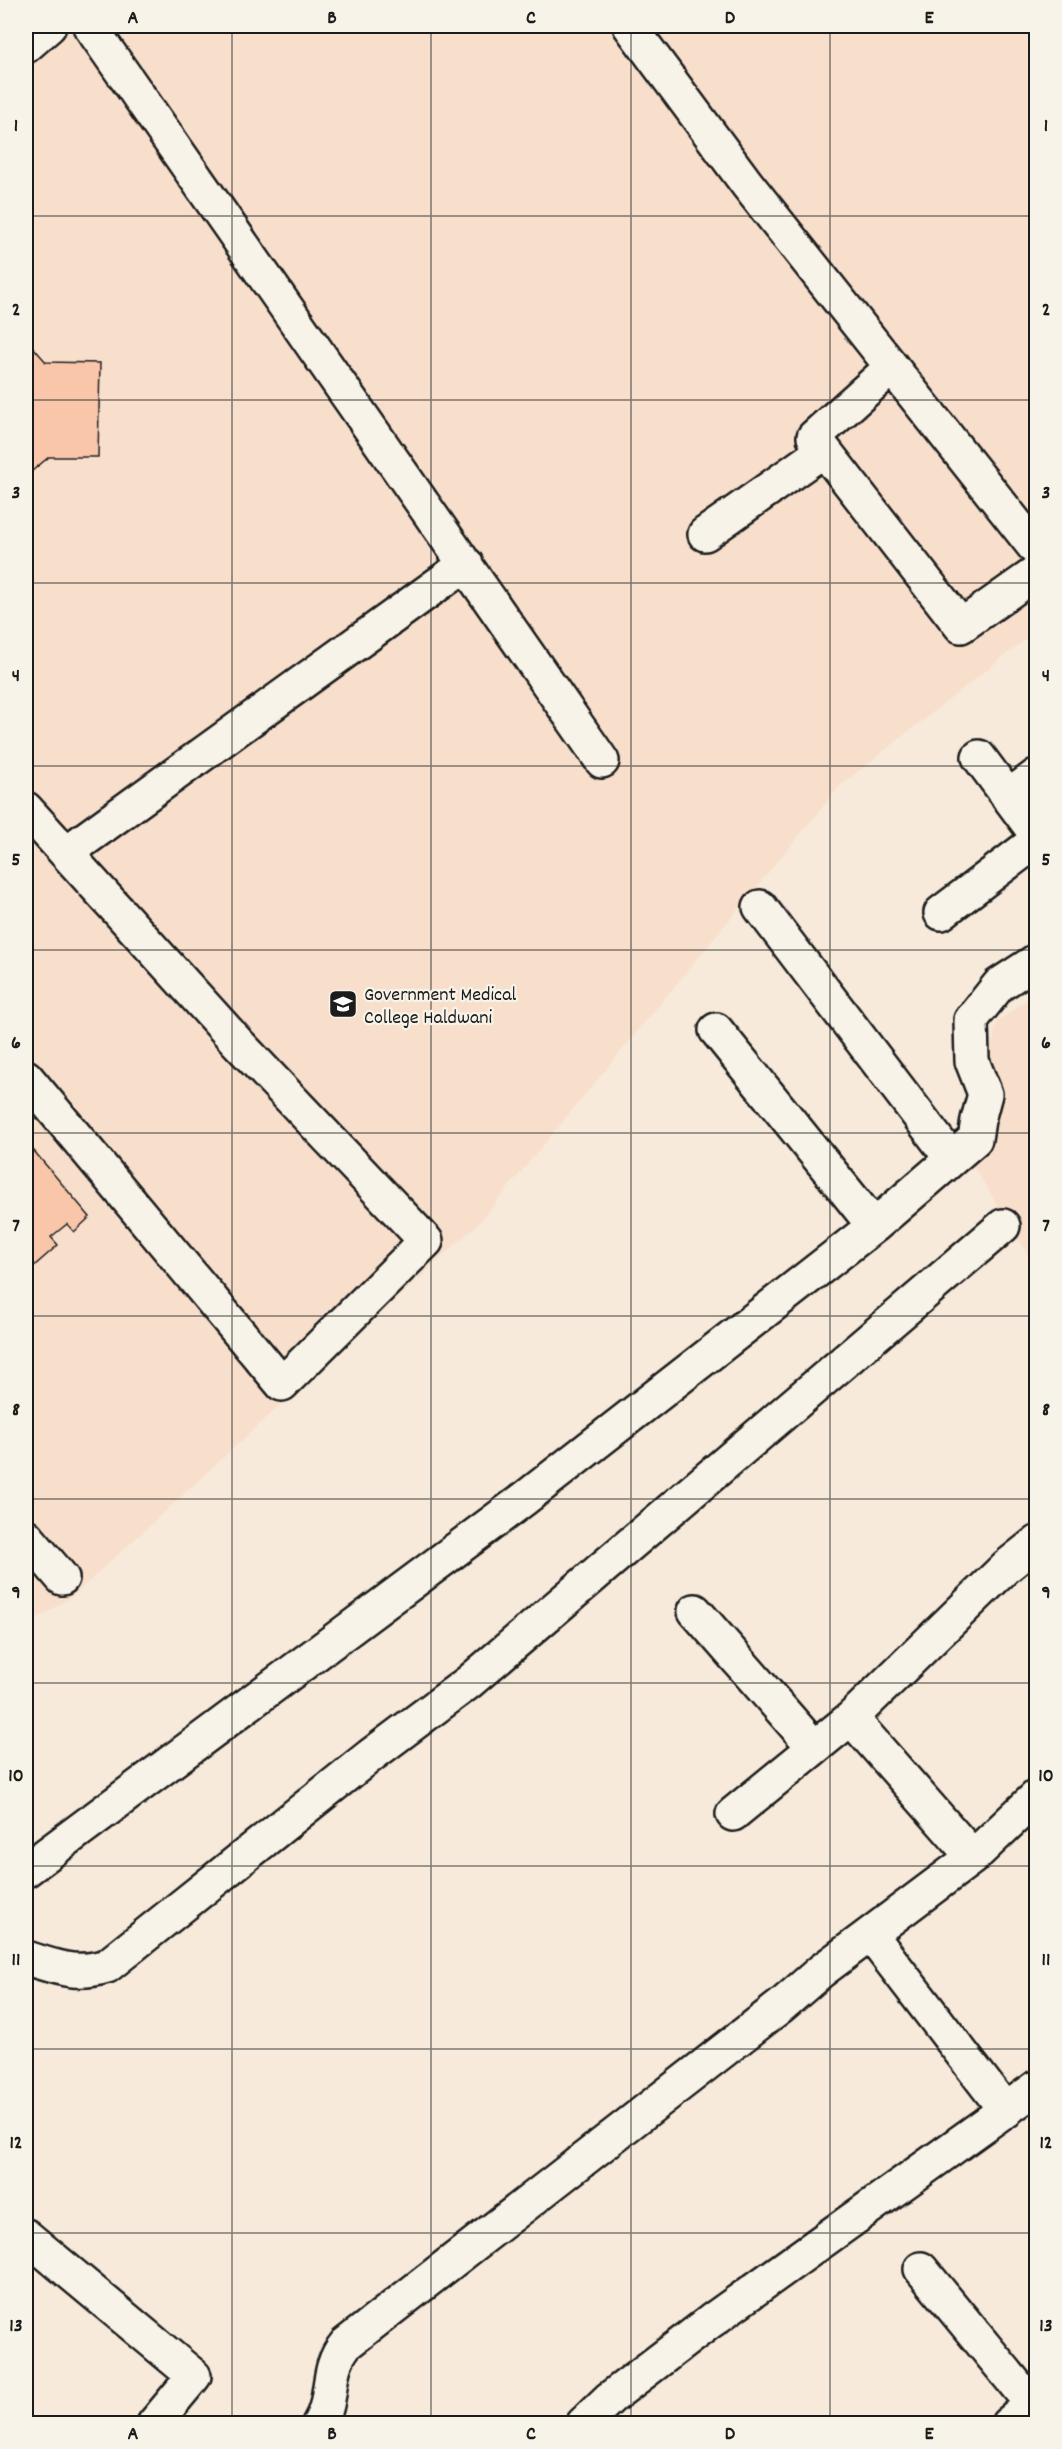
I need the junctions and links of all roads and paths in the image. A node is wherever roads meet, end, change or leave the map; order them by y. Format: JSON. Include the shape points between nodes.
{"nodes":[{"id":1,"x":49,"y":26,"type":"edge"},
{"id":2,"x":90,"y":26,"type":"edge"},
{"id":3,"x":630,"y":26,"type":"edge"},
{"id":4,"x":26,"y":46,"type":"edge"},
{"id":5,"x":892,"y":367,"type":"junction"},
{"id":6,"x":824,"y":450,"type":"junction"},
{"id":7,"x":705,"y":534,"type":"dead end"},
{"id":8,"x":1036,"y":549,"type":"edge"},
{"id":9,"x":466,"y":564,"type":"junction"},
{"id":10,"x":1036,"y":573,"type":"edge"},
{"id":11,"x":979,"y":757,"type":"dead end"},
{"id":12,"x":602,"y":761,"type":"dead end"},
{"id":13,"x":1036,"y":776,"type":"edge"},
{"id":14,"x":1008,"y":797,"type":"junction"},
{"id":15,"x":26,"y":809,"type":"edge"},
{"id":16,"x":1036,"y":834,"type":"edge"},
{"id":17,"x":1036,"y":841,"type":"edge"},
{"id":18,"x":66,"y":854,"type":"junction"},
{"id":19,"x":760,"y":907,"type":"dead end"},
{"id":20,"x":941,"y":913,"type":"dead end"},
{"id":21,"x":1036,"y":961,"type":"edge"},
{"id":22,"x":716,"y":1030,"type":"dead end"},
{"id":23,"x":26,"y":1077,"type":"edge"},
{"id":24,"x":951,"y":1158,"type":"junction"},
{"id":25,"x":874,"y":1226,"type":"junction"},
{"id":26,"x":1003,"y":1226,"type":"dead end"},
{"id":27,"x":26,"y":1536,"type":"edge"},
{"id":28,"x":1036,"y":1543,"type":"edge"},
{"id":29,"x":62,"y":1578,"type":"dead end"},
{"id":30,"x":695,"y":1611,"type":"dead end"},
{"id":31,"x":851,"y":1718,"type":"junction"},
{"id":32,"x":814,"y":1747,"type":"junction"},
{"id":33,"x":1036,"y":1797,"type":"edge"},
{"id":34,"x":734,"y":1814,"type":"dead end"},
{"id":35,"x":973,"y":1857,"type":"junction"},
{"id":36,"x":26,"y":1870,"type":"edge"},
{"id":37,"x":871,"y":1935,"type":"junction"},
{"id":38,"x":26,"y":1958,"type":"edge"},
{"id":39,"x":1036,"y":2088,"type":"edge"},
{"id":40,"x":1006,"y":2111,"type":"junction"},
{"id":41,"x":26,"y":2236,"type":"edge"},
{"id":42,"x":921,"y":2269,"type":"dead end"},
{"id":43,"x":1028,"y":2410,"type":"edge"},
{"id":44,"x":154,"y":2424,"type":"edge"},
{"id":45,"x":319,"y":2424,"type":"edge"},
{"id":46,"x":583,"y":2424,"type":"edge"}],
"edges":[{"from":1,"to":4,"type":"street"},
{"from":2,"to":9,"type":"street"},
{"from":3,"to":5,"type":"street","via":[[747,184]]},
{"from":5,"to":6,"type":"street","via":[[814,438]]},
{"from":5,"to":8,"type":"street"},
{"from":6,"to":7,"type":"street"},
{"from":6,"to":10,"type":"street","via":[[961,626]]},
{"from":9,"to":12,"type":"street"},
{"from":9,"to":18,"type":"street"},
{"from":11,"to":14,"type":"street"},
{"from":13,"to":14,"type":"street"},
{"from":14,"to":16,"type":"street"},
{"from":15,"to":18,"type":"street"},
{"from":17,"to":20,"type":"street"},
{"from":18,"to":23,"type":"street","via":[[426,1241],[282,1384]]},
{"from":19,"to":24,"type":"street"},
{"from":21,"to":24,"type":"street","via":[[999,985],[971,1020],[972,1061],[985,1094],[975,1139]]},
{"from":22,"to":25,"type":"street"},
{"from":24,"to":25,"type":"street"},
{"from":25,"to":36,"type":"street","via":[[524,1498]]},
{"from":26,"to":38,"type":"street","via":[[469,1682],[107,1966],[89,1971],[68,1970]]},
{"from":27,"to":29,"type":"street"},
{"from":28,"to":31,"type":"street"},
{"from":30,"to":32,"type":"street"},
{"from":31,"to":32,"type":"street"},
{"from":31,"to":35,"type":"street"},
{"from":32,"to":34,"type":"street"},
{"from":33,"to":35,"type":"street"},
{"from":35,"to":37,"type":"street"},
{"from":37,"to":40,"type":"street"},
{"from":37,"to":45,"type":"street","via":[[346,2344],[333,2365]]},
{"from":39,"to":40,"type":"street"},
{"from":40,"to":46,"type":"street","via":[[711,2321],[610,2398]]},
{"from":41,"to":44,"type":"street","via":[[194,2376]]},
{"from":42,"to":43,"type":"street"}]}
